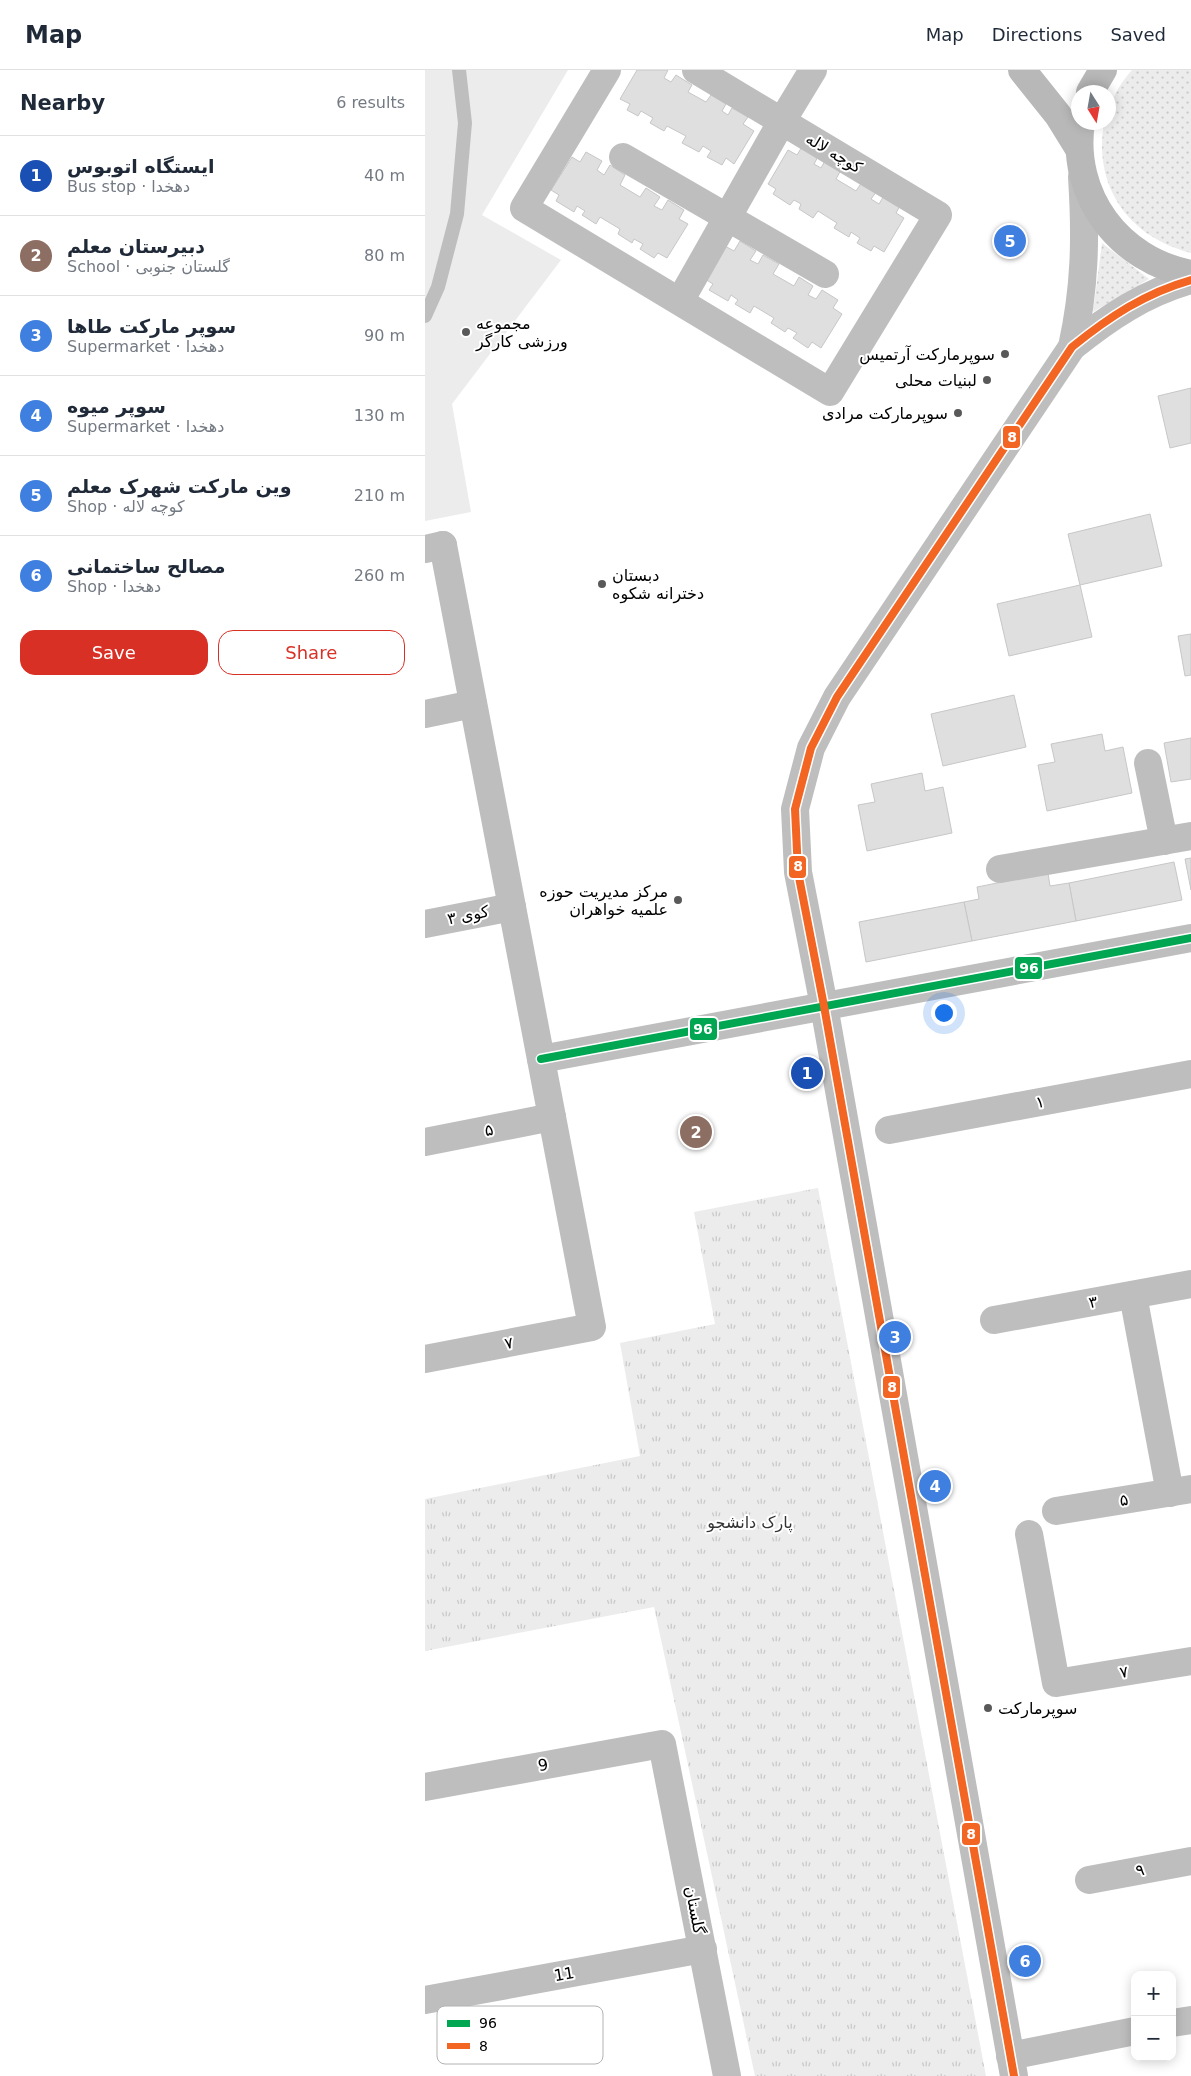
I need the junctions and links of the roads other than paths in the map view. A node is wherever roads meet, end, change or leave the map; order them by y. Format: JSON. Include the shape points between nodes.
{"nodes":[{"id":1,"x":459,"y":70,"type":"edge"},
{"id":2,"x":607,"y":70,"type":"edge"},
{"id":3,"x":696,"y":70,"type":"edge"},
{"id":4,"x":813,"y":70,"type":"edge"},
{"id":5,"x":1022,"y":70,"type":"edge"},
{"id":6,"x":1103,"y":70,"type":"edge"},
{"id":7,"x":1094,"y":85,"type":"edge"},
{"id":8,"x":782,"y":121,"type":"junction"},
{"id":9,"x":1081,"y":130,"type":"edge"},
{"id":10,"x":623,"y":157,"type":"dead end"},
{"id":11,"x":1081,"y":161,"type":"junction"},
{"id":12,"x":727,"y":218,"type":"junction"},
{"id":13,"x":825,"y":274,"type":"dead end"},
{"id":14,"x":1191,"y":274,"type":"edge"},
{"id":15,"x":1191,"y":280,"type":"edge"},
{"id":16,"x":680,"y":301,"type":"junction"},
{"id":17,"x":425,"y":316,"type":"edge"},
{"id":18,"x":1071,"y":347,"type":"junction"},
{"id":19,"x":434,"y":547,"type":"edge"},
{"id":20,"x":473,"y":704,"type":"junction"},
{"id":21,"x":425,"y":714,"type":"edge"},
{"id":22,"x":1148,"y":763,"type":"dead end"},
{"id":23,"x":1191,"y":836,"type":"edge"},
{"id":24,"x":1164,"y":841,"type":"junction"},
{"id":25,"x":999,"y":869,"type":"dead end"},
{"id":26,"x":512,"y":907,"type":"junction"},
{"id":27,"x":425,"y":924,"type":"edge"},
{"id":28,"x":1191,"y":938,"type":"edge"},
{"id":29,"x":824,"y":1006,"type":"junction"},
{"id":30,"x":541,"y":1058,"type":"junction"},
{"id":31,"x":1191,"y":1074,"type":"edge"},
{"id":32,"x":552,"y":1117,"type":"junction"},
{"id":33,"x":889,"y":1130,"type":"dead end"},
{"id":34,"x":425,"y":1142,"type":"edge"},
{"id":35,"x":1191,"y":1284,"type":"edge"},
{"id":36,"x":1133,"y":1295,"type":"junction"},
{"id":37,"x":994,"y":1320,"type":"dead end"},
{"id":38,"x":425,"y":1359,"type":"edge"},
{"id":39,"x":1181,"y":1491,"type":"edge"},
{"id":40,"x":1056,"y":1511,"type":"dead end"},
{"id":41,"x":1029,"y":1534,"type":"dead end"},
{"id":42,"x":1191,"y":1662,"type":"edge"},
{"id":43,"x":662,"y":1744,"type":"joint"},
{"id":44,"x":425,"y":1787,"type":"edge"},
{"id":45,"x":1191,"y":1861,"type":"edge"},
{"id":46,"x":1089,"y":1880,"type":"dead end"},
{"id":47,"x":703,"y":1949,"type":"junction"},
{"id":48,"x":425,"y":2000,"type":"edge"},
{"id":49,"x":1191,"y":2020,"type":"edge"},
{"id":50,"x":1176,"y":2022,"type":"edge"},
{"id":51,"x":1131,"y":2032,"type":"edge"},
{"id":52,"x":1012,"y":2066,"type":"edge"},
{"id":53,"x":727,"y":2076,"type":"edge"}],
"edges":[{"from":1,"to":17,"type":"lane","via":[[465,123],[457,214],[438,288]]},
{"from":2,"to":16,"type":"street","via":[[524,208]]},
{"from":3,"to":8,"type":"street","name":"کوچه لاله"},
{"from":4,"to":8,"type":"street"},
{"from":5,"to":11,"type":"main road","via":[[1058,115]]},
{"from":6,"to":7,"type":"main road"},
{"from":8,"to":12,"type":"street"},
{"from":8,"to":16,"type":"street","name":"کوچه لاله","via":[[937,216],[830,392]]},
{"from":9,"to":11,"type":"main road"},
{"from":10,"to":12,"type":"street"},
{"from":11,"to":14,"type":"main road","via":[[1094,206],[1114,234],[1156,264]]},
{"from":11,"to":18,"type":"street","via":[[1085,265]]},
{"from":12,"to":13,"type":"street"},
{"from":12,"to":16,"type":"street"},
{"from":15,"to":18,"type":"street","via":[[1149,294],[1122,309]]},
{"from":18,"to":29,"type":"street","via":[[837,697],[811,748],[795,809],[797,872]]},
{"from":19,"to":20,"type":"street"},
{"from":20,"to":21,"type":"street"},
{"from":20,"to":26,"type":"street"},
{"from":22,"to":24,"type":"street"},
{"from":23,"to":24,"type":"street"},
{"from":24,"to":25,"type":"street"},
{"from":26,"to":27,"type":"street","name":"کوی ۳"},
{"from":26,"to":30,"type":"street"},
{"from":28,"to":29,"type":"street"},
{"from":29,"to":30,"type":"street"},
{"from":29,"to":52,"type":"street"},
{"from":30,"to":32,"type":"street"},
{"from":31,"to":33,"type":"street","name":"۱"},
{"from":32,"to":34,"type":"street","name":"۵"},
{"from":32,"to":38,"type":"street","name":"۷","via":[[593,1327]]},
{"from":35,"to":36,"type":"street","name":"۳"},
{"from":36,"to":37,"type":"street","name":"۳"},
{"from":36,"to":39,"type":"street"},
{"from":39,"to":40,"type":"street","name":"۵"},
{"from":41,"to":42,"type":"street","name":"۷","via":[[1056,1683]]},
{"from":43,"to":44,"type":"street","name":"9"},
{"from":43,"to":47,"type":"street","name":"گلستان"},
{"from":45,"to":46,"type":"street","name":"۹"},
{"from":47,"to":48,"type":"street","name":"11"},
{"from":47,"to":53,"type":"street","name":"گلستان"},
{"from":49,"to":50,"type":"street"},
{"from":51,"to":52,"type":"street"}]}
